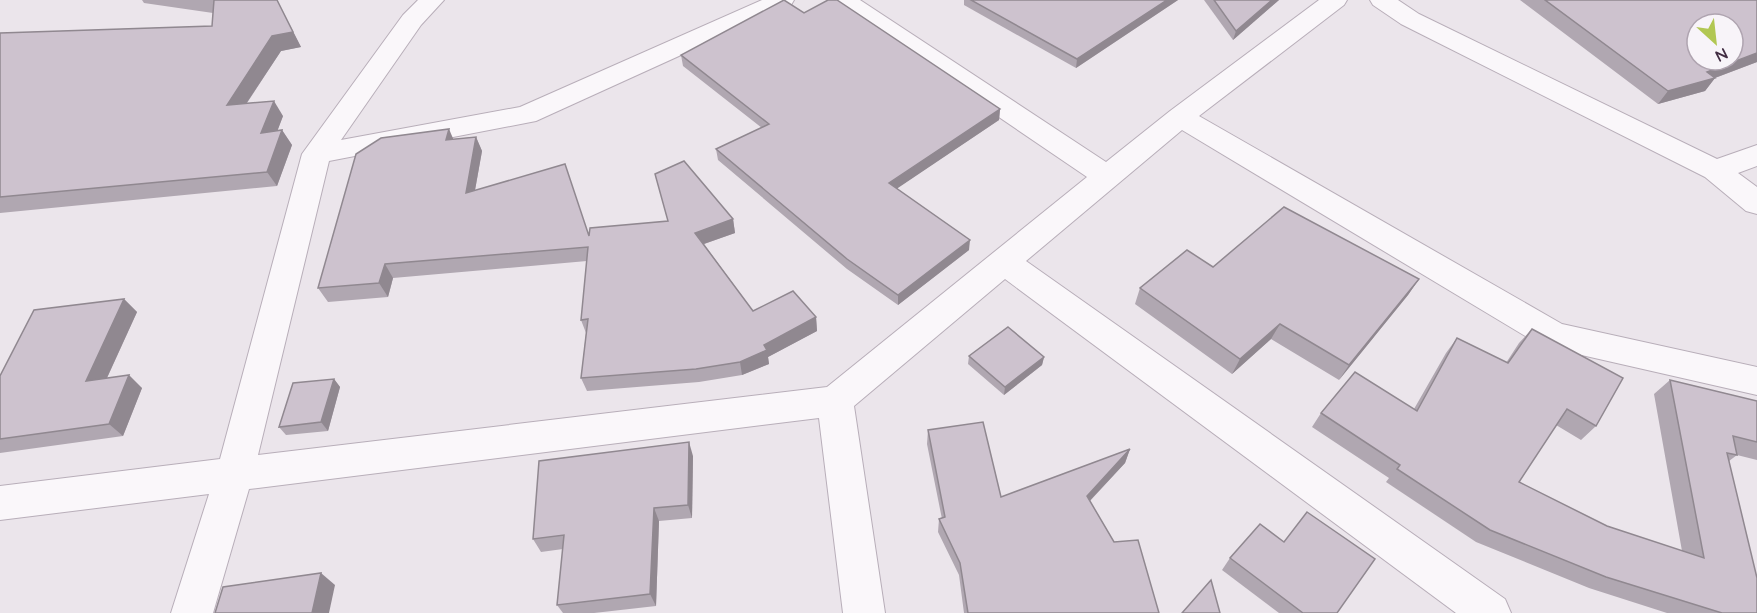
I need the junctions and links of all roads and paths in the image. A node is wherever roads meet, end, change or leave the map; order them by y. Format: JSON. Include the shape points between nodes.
{"nodes":[{"id":1,"x":432,"y":0,"type":"edge"},
{"id":2,"x":782,"y":0,"type":"edge"},
{"id":3,"x":843,"y":0,"type":"edge"},
{"id":4,"x":1335,"y":0,"type":"edge"},
{"id":5,"x":1382,"y":0,"type":"edge"},
{"id":6,"x":1180,"y":117,"type":"junction"},
{"id":7,"x":316,"y":154,"type":"junction"},
{"id":8,"x":1757,"y":155,"type":"edge"},
{"id":9,"x":1715,"y":170,"type":"junction"},
{"id":10,"x":1108,"y":177,"type":"junction"},
{"id":11,"x":1757,"y":203,"type":"edge"},
{"id":12,"x":1004,"y":262,"type":"junction"},
{"id":13,"x":1757,"y":381,"type":"edge"},
{"id":14,"x":834,"y":400,"type":"junction"},
{"id":15,"x":235,"y":472,"type":"junction"},
{"id":16,"x":0,"y":503,"type":"edge"},
{"id":17,"x":192,"y":613,"type":"edge"},
{"id":18,"x":864,"y":613,"type":"edge"},
{"id":19,"x":1490,"y":613,"type":"edge"}],
"edges":[{"from":1,"to":7,"type":"street","via":[[412,20]]},
{"from":2,"to":7,"type":"street","via":[[526,115]]},
{"from":3,"to":10,"type":"street"},
{"from":4,"to":6,"type":"street"},
{"from":5,"to":9,"type":"street","via":[[1410,19]]},
{"from":6,"to":10,"type":"street"},
{"from":6,"to":13,"type":"street","via":[[1554,336]]},
{"from":7,"to":15,"type":"street"},
{"from":8,"to":9,"type":"street"},
{"from":9,"to":11,"type":"street"},
{"from":10,"to":12,"type":"street"},
{"from":12,"to":14,"type":"street"},
{"from":12,"to":19,"type":"street"},
{"from":14,"to":15,"type":"street"},
{"from":14,"to":18,"type":"street"},
{"from":15,"to":16,"type":"street"},
{"from":15,"to":17,"type":"street"}]}
